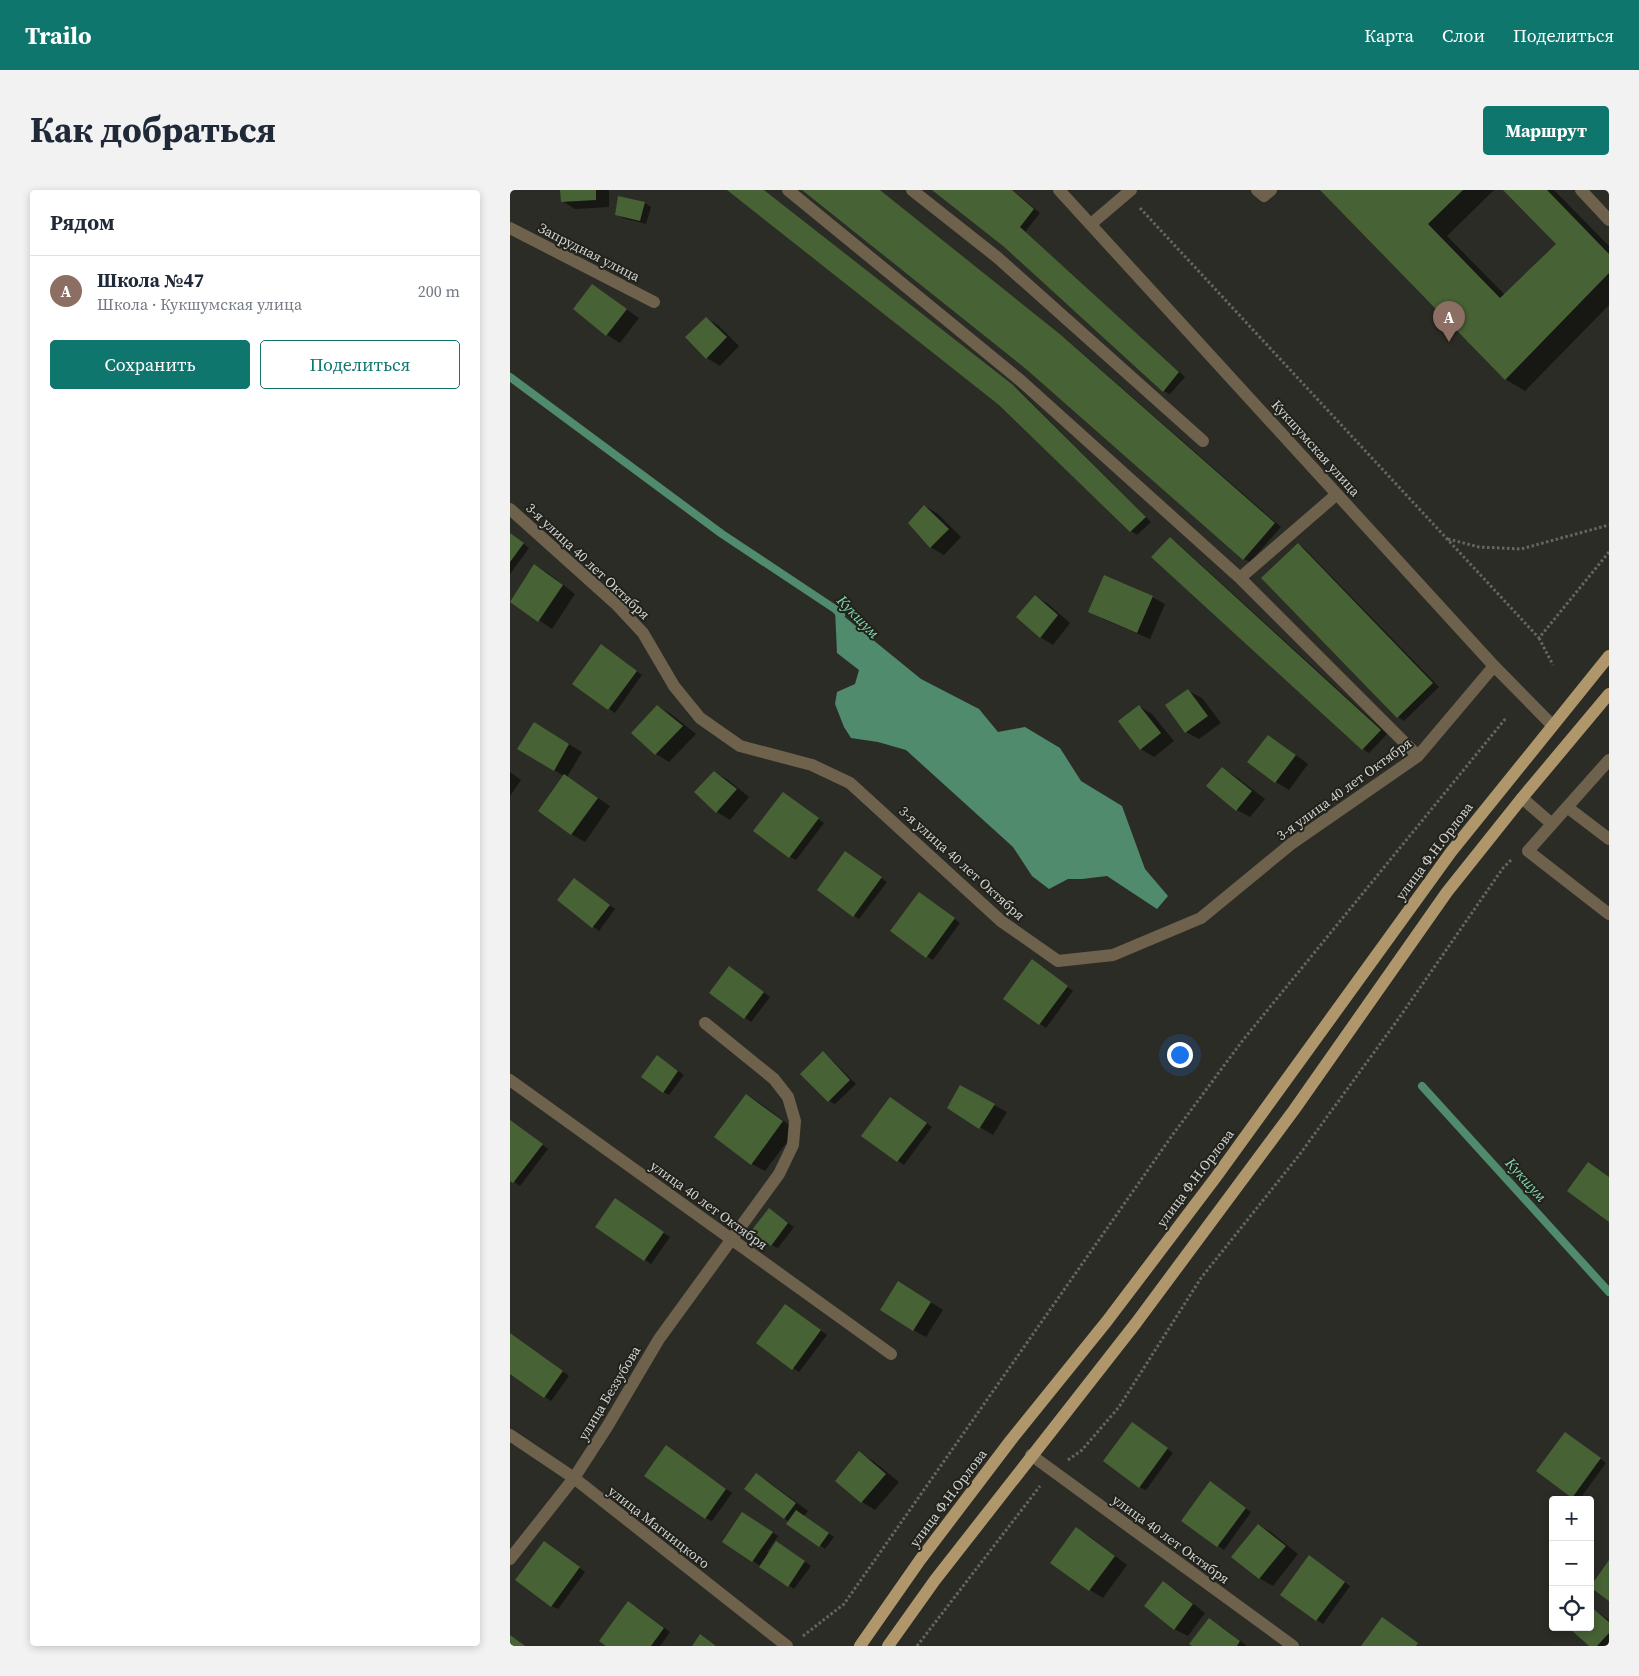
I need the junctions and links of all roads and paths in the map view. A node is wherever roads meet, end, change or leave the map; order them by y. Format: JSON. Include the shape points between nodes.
{"nodes":[{"id":1,"x":788,"y":190,"type":"edge"},
{"id":2,"x":912,"y":190,"type":"edge"},
{"id":3,"x":1059,"y":190,"type":"edge"},
{"id":4,"x":1257,"y":190,"type":"edge"},
{"id":5,"x":1271,"y":190,"type":"edge"},
{"id":6,"x":1581,"y":190,"type":"edge"},
{"id":7,"x":1129,"y":192,"type":"edge"},
{"id":8,"x":1609,"y":220,"type":"edge"},
{"id":9,"x":1091,"y":224,"type":"junction"},
{"id":10,"x":510,"y":228,"type":"edge"},
{"id":11,"x":654,"y":302,"type":"dead end"},
{"id":12,"x":1203,"y":441,"type":"dead end"},
{"id":13,"x":1337,"y":494,"type":"junction"},
{"id":14,"x":510,"y":509,"type":"edge"},
{"id":15,"x":1609,"y":525,"type":"edge"},
{"id":16,"x":1447,"y":539,"type":"junction"},
{"id":17,"x":1609,"y":552,"type":"edge"},
{"id":18,"x":1240,"y":578,"type":"junction"},
{"id":19,"x":1539,"y":638,"type":"junction"},
{"id":20,"x":1609,"y":656,"type":"edge"},
{"id":21,"x":1553,"y":665,"type":"dead end"},
{"id":22,"x":1494,"y":666,"type":"junction"},
{"id":23,"x":1609,"y":694,"type":"edge"},
{"id":24,"x":1506,"y":718,"type":"dead end"},
{"id":25,"x":1552,"y":726,"type":"junction"},
{"id":26,"x":1568,"y":742,"type":"junction"},
{"id":27,"x":1418,"y":756,"type":"junction"},
{"id":28,"x":1609,"y":760,"type":"edge"},
{"id":29,"x":1522,"y":798,"type":"junction"},
{"id":30,"x":1567,"y":807,"type":"junction"},
{"id":31,"x":1552,"y":824,"type":"junction"},
{"id":32,"x":1609,"y":839,"type":"edge"},
{"id":33,"x":1528,"y":851,"type":"junction"},
{"id":34,"x":1609,"y":914,"type":"edge"},
{"id":35,"x":705,"y":1022,"type":"dead end"},
{"id":36,"x":510,"y":1080,"type":"edge"},
{"id":37,"x":731,"y":1240,"type":"junction"},
{"id":38,"x":891,"y":1354,"type":"dead end"},
{"id":39,"x":510,"y":1435,"type":"edge"},
{"id":40,"x":1032,"y":1455,"type":"junction"},
{"id":41,"x":1052,"y":1471,"type":"junction"},
{"id":42,"x":574,"y":1478,"type":"junction"},
{"id":43,"x":510,"y":1559,"type":"edge"},
{"id":44,"x":791,"y":1644,"type":"edge"},
{"id":45,"x":1285,"y":1644,"type":"edge"},
{"id":46,"x":860,"y":1646,"type":"edge"},
{"id":47,"x":888,"y":1646,"type":"edge"},
{"id":48,"x":917,"y":1646,"type":"edge"}],
"edges":[{"from":1,"to":18,"type":"street","via":[[1020,380]]},
{"from":2,"to":12,"type":"street","via":[[998,258]]},
{"from":3,"to":9,"type":"street","name":"Кукшумская улица"},
{"from":4,"to":5,"type":"street","via":[[1264,196]]},
{"from":6,"to":8,"type":"street"},
{"from":7,"to":9,"type":"street"},
{"from":7,"to":16,"type":"path"},
{"from":9,"to":13,"type":"street","name":"Кукшумская улица"},
{"from":10,"to":11,"type":"street","name":"Запрудная улица"},
{"from":13,"to":18,"type":"street"},
{"from":13,"to":22,"type":"street","name":"Кукшумская улица"},
{"from":14,"to":27,"type":"street","name":"3-я улица 40 лет Октября","via":[[616,604],[642,633],[674,686],[700,718],[740,746],[812,765],[850,783],[1001,921],[1058,961],[1112,955],[1201,918],[1292,844]]},
{"from":15,"to":16,"type":"path","via":[[1521,549],[1479,547]]},
{"from":16,"to":19,"type":"path"},
{"from":17,"to":19,"type":"path"},
{"from":18,"to":27,"type":"street"},
{"from":19,"to":21,"type":"path"},
{"from":20,"to":25,"type":"main road","name":"улица Ф.Н.Орлова"},
{"from":22,"to":25,"type":"street","name":"Кукшумская улица"},
{"from":22,"to":27,"type":"street","name":"3-я улица 40 лет Октября"},
{"from":23,"to":26,"type":"main road"},
{"from":24,"to":44,"type":"path","via":[[1238,1048],[1171,1137],[844,1604]]},
{"from":25,"to":26,"type":"main road"},
{"from":25,"to":46,"type":"main road","name":"улица Ф.Н.Орлова","via":[[1451,852],[1216,1177],[920,1560]]},
{"from":26,"to":29,"type":"main road"},
{"from":28,"to":30,"type":"street"},
{"from":29,"to":31,"type":"street"},
{"from":29,"to":40,"type":"main road","via":[[1447,892],[1294,1110],[1148,1307]]},
{"from":30,"to":31,"type":"street"},
{"from":30,"to":32,"type":"street"},
{"from":31,"to":33,"type":"street"},
{"from":33,"to":34,"type":"street"},
{"from":33,"to":41,"type":"path","via":[[1515,856],[1503,868],[1300,1154],[1201,1278],[1119,1407],[1082,1450]]},
{"from":35,"to":37,"type":"street","name":"улица Беззубова","via":[[774,1079],[788,1097],[795,1121],[793,1145],[779,1174]]},
{"from":36,"to":37,"type":"street","name":"улица 40 лет Октября"},
{"from":37,"to":38,"type":"street","name":"улица 40 лет Октября"},
{"from":37,"to":42,"type":"street","name":"улица Беззубова","via":[[659,1339]]},
{"from":39,"to":42,"type":"street","name":"улица Магницкого"},
{"from":40,"to":41,"type":"street","name":"улица 40 лет Октября"},
{"from":40,"to":47,"type":"main road"},
{"from":41,"to":45,"type":"street","name":"улица 40 лет Октября"},
{"from":41,"to":48,"type":"path"},
{"from":42,"to":43,"type":"street","name":"улица Беззубова"},
{"from":42,"to":44,"type":"street","name":"улица Магницкого"}]}
